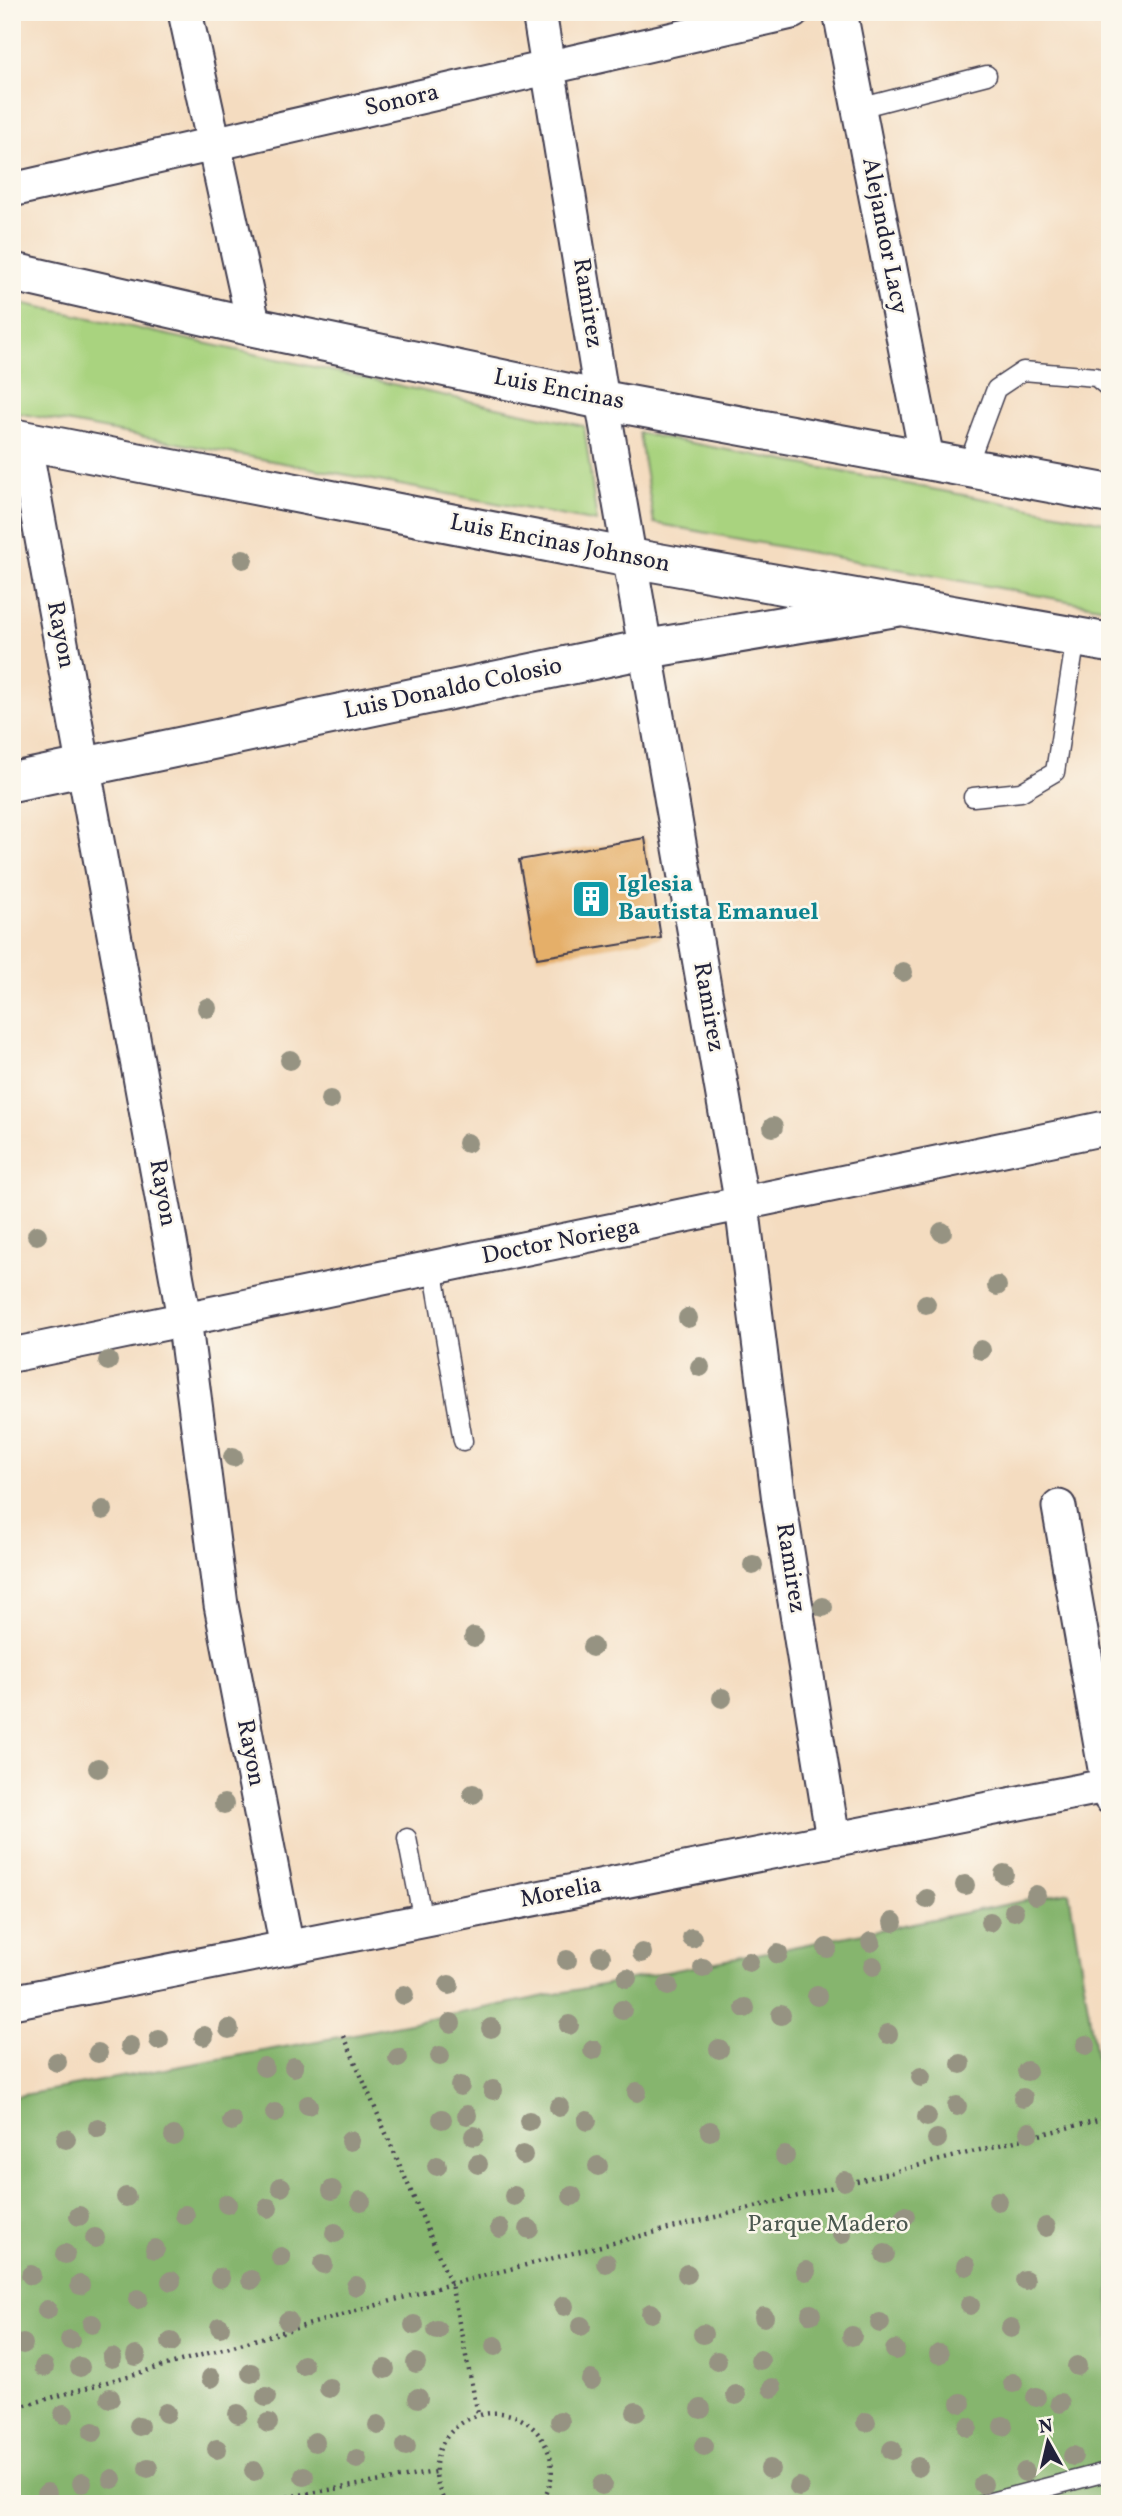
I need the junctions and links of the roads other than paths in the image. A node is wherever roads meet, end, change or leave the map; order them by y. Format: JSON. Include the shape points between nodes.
{"nodes":[{"id":1,"x":185,"y":12,"type":"edge"},
{"id":2,"x":539,"y":12,"type":"edge"},
{"id":3,"x":792,"y":12,"type":"edge"},
{"id":4,"x":840,"y":12,"type":"edge"},
{"id":5,"x":548,"y":67,"type":"junction"},
{"id":6,"x":987,"y":75,"type":"dead end"},
{"id":7,"x":859,"y":108,"type":"junction"},
{"id":8,"x":214,"y":144,"type":"junction"},
{"id":9,"x":12,"y":190,"type":"edge"},
{"id":10,"x":12,"y":272,"type":"edge"},
{"id":11,"x":254,"y":327,"type":"junction"},
{"id":12,"x":1110,"y":389,"type":"edge"},
{"id":13,"x":602,"y":400,"type":"junction"},
{"id":14,"x":18,"y":439,"type":"edge"},
{"id":15,"x":928,"y":459,"type":"junction"},
{"id":16,"x":967,"y":467,"type":"junction"},
{"id":17,"x":1110,"y":494,"type":"edge"},
{"id":18,"x":630,"y":558,"type":"junction"},
{"id":19,"x":896,"y":607,"type":"junction"},
{"id":20,"x":1093,"y":640,"type":"edge"},
{"id":21,"x":646,"y":649,"type":"junction"},
{"id":22,"x":85,"y":767,"type":"junction"},
{"id":23,"x":12,"y":782,"type":"edge"},
{"id":24,"x":973,"y":797,"type":"dead end"},
{"id":25,"x":1110,"y":1127,"type":"edge"},
{"id":26,"x":741,"y":1205,"type":"junction"},
{"id":27,"x":433,"y":1268,"type":"junction"},
{"id":28,"x":184,"y":1318,"type":"junction"},
{"id":29,"x":12,"y":1355,"type":"edge"},
{"id":30,"x":463,"y":1441,"type":"dead end"},
{"id":31,"x":1059,"y":1507,"type":"dead end"},
{"id":32,"x":1109,"y":1789,"type":"edge"},
{"id":33,"x":407,"y":1838,"type":"dead end"},
{"id":34,"x":833,"y":1839,"type":"junction"},
{"id":35,"x":423,"y":1921,"type":"junction"},
{"id":36,"x":287,"y":1948,"type":"junction"},
{"id":37,"x":12,"y":2002,"type":"edge"},
{"id":38,"x":1110,"y":2471,"type":"edge"},
{"id":39,"x":983,"y":2504,"type":"edge"}],
"edges":[{"from":1,"to":8,"type":"street"},
{"from":2,"to":5,"type":"street","name":"Ramirez"},
{"from":3,"to":5,"type":"street","name":"Sonora"},
{"from":4,"to":7,"type":"street","name":"Alejandor Lacy"},
{"from":5,"to":8,"type":"street","name":"Sonora"},
{"from":5,"to":13,"type":"street","name":"Ramirez"},
{"from":6,"to":7,"type":"lane"},
{"from":7,"to":15,"type":"street","name":"Alejandor Lacy"},
{"from":8,"to":9,"type":"street","name":"Sonora"},
{"from":8,"to":11,"type":"street"},
{"from":10,"to":11,"type":"main road","name":"Luis Encinas"},
{"from":11,"to":13,"type":"main road","name":"Luis Encinas"},
{"from":12,"to":16,"type":"lane","via":[[1096,377],[1023,371],[996,388]]},
{"from":13,"to":15,"type":"main road","name":"Luis Encinas"},
{"from":13,"to":18,"type":"street","name":"Ramirez"},
{"from":14,"to":18,"type":"main road","name":"Luis Encinas Johnson"},
{"from":14,"to":22,"type":"street","name":"Rayon"},
{"from":15,"to":16,"type":"main road","name":"Luis Encinas"},
{"from":16,"to":17,"type":"main road","name":"Luis Encinas"},
{"from":18,"to":19,"type":"main road","name":"Luis Encinas Johnson"},
{"from":18,"to":21,"type":"street","name":"Ramirez"},
{"from":19,"to":20,"type":"main road","name":"Luis Encinas Johnson"},
{"from":19,"to":21,"type":"main road","name":"Luis Donaldo Colosio"},
{"from":20,"to":24,"type":"lane","via":[[1055,772],[1021,792]]},
{"from":21,"to":22,"type":"main road","name":"Luis Donaldo Colosio"},
{"from":21,"to":26,"type":"street","name":"Ramirez"},
{"from":22,"to":23,"type":"main road","name":"Luis Donaldo Colosio"},
{"from":22,"to":28,"type":"street","name":"Rayon"},
{"from":25,"to":26,"type":"street","name":"Doctor Noriega"},
{"from":26,"to":27,"type":"street","name":"Doctor Noriega"},
{"from":26,"to":34,"type":"street","name":"Ramirez","via":[[779,1501]]},
{"from":27,"to":28,"type":"street","name":"Doctor Noriega"},
{"from":27,"to":30,"type":"lane"},
{"from":28,"to":29,"type":"street","name":"Doctor Noriega"},
{"from":28,"to":36,"type":"street","name":"Rayon","via":[[221,1605]]},
{"from":31,"to":32,"type":"street"},
{"from":32,"to":34,"type":"street","name":"Morelia"},
{"from":33,"to":35,"type":"lane"},
{"from":34,"to":35,"type":"street","name":"Morelia"},
{"from":35,"to":36,"type":"street","name":"Morelia"},
{"from":36,"to":37,"type":"street","name":"Morelia"},
{"from":38,"to":39,"type":"lane"}]}
